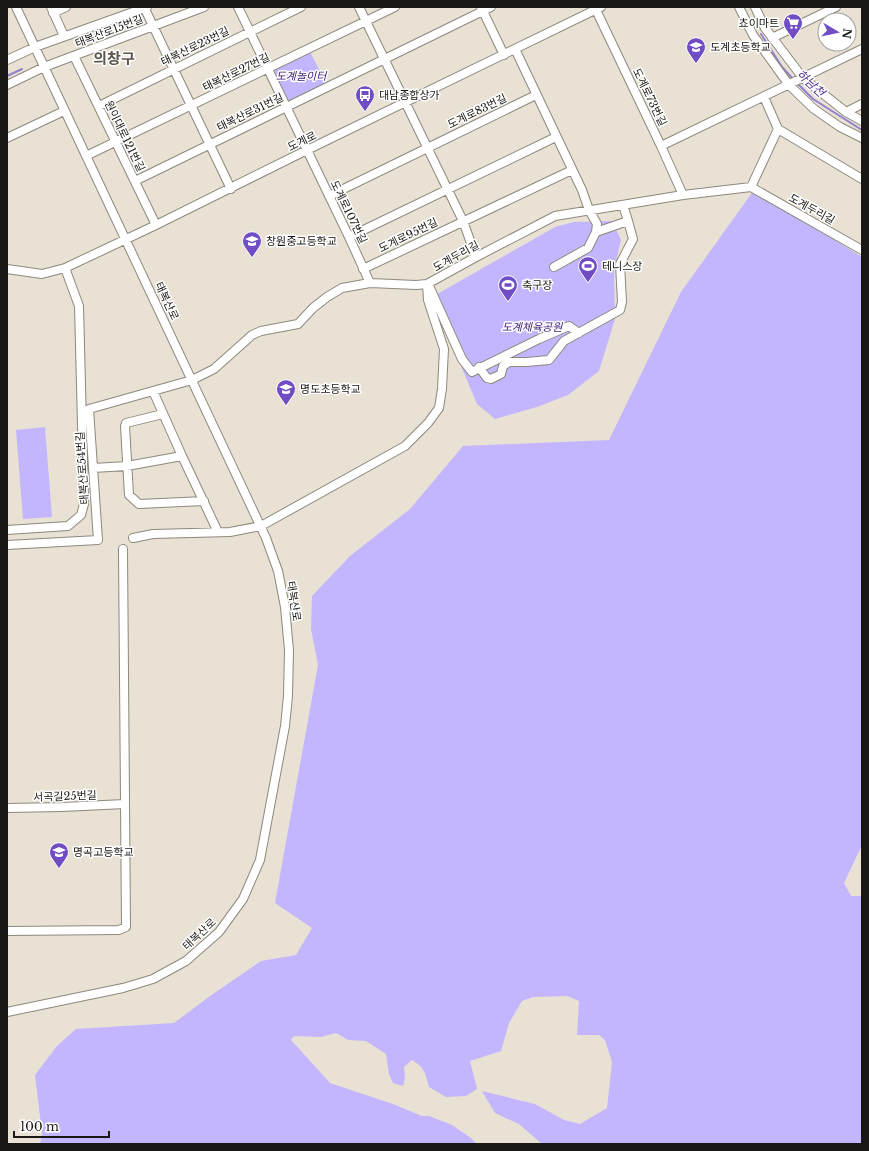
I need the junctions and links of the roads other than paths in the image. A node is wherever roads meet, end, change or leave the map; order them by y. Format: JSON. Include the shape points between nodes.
{"nodes":[{"id":1,"x":16,"y":7,"type":"edge"},
{"id":2,"x":66,"y":7,"type":"edge"},
{"id":3,"x":145,"y":7,"type":"edge"},
{"id":4,"x":204,"y":7,"type":"edge"},
{"id":5,"x":238,"y":7,"type":"edge"},
{"id":6,"x":301,"y":7,"type":"edge"},
{"id":7,"x":359,"y":7,"type":"edge"},
{"id":8,"x":395,"y":7,"type":"edge"},
{"id":9,"x":490,"y":7,"type":"edge"},
{"id":10,"x":739,"y":7,"type":"edge"},
{"id":11,"x":755,"y":7,"type":"edge"},
{"id":12,"x":836,"y":7,"type":"edge"},
{"id":13,"x":598,"y":8,"type":"edge"},
{"id":14,"x":481,"y":9,"type":"edge"},
{"id":15,"x":52,"y":10,"type":"edge"},
{"id":16,"x":366,"y":21,"type":"junction"},
{"id":17,"x":153,"y":26,"type":"junction"},
{"id":18,"x":765,"y":28,"type":"junction"},
{"id":19,"x":250,"y":31,"type":"junction"},
{"id":20,"x":752,"y":35,"type":"junction"},
{"id":21,"x":64,"y":36,"type":"junction"},
{"id":22,"x":772,"y":38,"type":"junction"},
{"id":23,"x":36,"y":49,"type":"junction"},
{"id":24,"x":515,"y":49,"type":"junction"},
{"id":25,"x":862,"y":49,"type":"edge"},
{"id":26,"x":504,"y":55,"type":"junction"},
{"id":27,"x":74,"y":56,"type":"junction"},
{"id":28,"x":384,"y":59,"type":"junction"},
{"id":29,"x":7,"y":60,"type":"edge"},
{"id":30,"x":44,"y":66,"type":"junction"},
{"id":31,"x":174,"y":69,"type":"junction"},
{"id":32,"x":268,"y":69,"type":"junction"},
{"id":33,"x":801,"y":79,"type":"junction"},
{"id":34,"x":790,"y":84,"type":"junction"},
{"id":35,"x":7,"y":85,"type":"edge"},
{"id":36,"x":536,"y":95,"type":"junction"},
{"id":37,"x":764,"y":97,"type":"junction"},
{"id":38,"x":405,"y":103,"type":"junction"},
{"id":39,"x":862,"y":104,"type":"edge"},
{"id":40,"x":192,"y":105,"type":"junction"},
{"id":41,"x":99,"y":106,"type":"junction"},
{"id":42,"x":286,"y":107,"type":"junction"},
{"id":43,"x":64,"y":111,"type":"junction"},
{"id":44,"x":846,"y":112,"type":"junction"},
{"id":45,"x":862,"y":120,"type":"edge"},
{"id":46,"x":778,"y":129,"type":"junction"},
{"id":47,"x":556,"y":137,"type":"junction"},
{"id":48,"x":7,"y":138,"type":"edge"},
{"id":49,"x":862,"y":138,"type":"edge"},
{"id":50,"x":117,"y":142,"type":"junction"},
{"id":51,"x":210,"y":144,"type":"junction"},
{"id":52,"x":662,"y":146,"type":"junction"},
{"id":53,"x":427,"y":148,"type":"junction"},
{"id":54,"x":307,"y":150,"type":"junction"},
{"id":55,"x":86,"y":156,"type":"junction"},
{"id":56,"x":572,"y":170,"type":"junction"},
{"id":57,"x":862,"y":179,"type":"edge"},
{"id":58,"x":135,"y":181,"type":"junction"},
{"id":59,"x":751,"y":188,"type":"junction"},
{"id":60,"x":231,"y":189,"type":"junction"},
{"id":61,"x":448,"y":189,"type":"junction"},
{"id":62,"x":684,"y":195,"type":"junction"},
{"id":63,"x":329,"y":196,"type":"junction"},
{"id":64,"x":623,"y":205,"type":"junction"},
{"id":65,"x":589,"y":210,"type":"junction"},
{"id":66,"x":463,"y":221,"type":"junction"},
{"id":67,"x":628,"y":221,"type":"junction"},
{"id":68,"x":156,"y":226,"type":"junction"},
{"id":69,"x":596,"y":232,"type":"junction"},
{"id":70,"x":349,"y":237,"type":"junction"},
{"id":71,"x":126,"y":240,"type":"junction"},
{"id":72,"x":862,"y":250,"type":"edge"},
{"id":73,"x":476,"y":257,"type":"junction"},
{"id":74,"x":554,"y":267,"type":"dead end"},
{"id":75,"x":65,"y":268,"type":"junction"},
{"id":76,"x":7,"y":269,"type":"edge"},
{"id":77,"x":363,"y":269,"type":"junction"},
{"id":78,"x":370,"y":283,"type":"junction"},
{"id":79,"x":427,"y":284,"type":"junction"},
{"id":80,"x":579,"y":333,"type":"junction"},
{"id":81,"x":480,"y":368,"type":"junction"},
{"id":82,"x":192,"y":380,"type":"junction"},
{"id":83,"x":153,"y":392,"type":"junction"},
{"id":84,"x":163,"y":414,"type":"junction"},
{"id":85,"x":182,"y":456,"type":"junction"},
{"id":86,"x":127,"y":466,"type":"junction"},
{"id":87,"x":93,"y":468,"type":"junction"},
{"id":88,"x":204,"y":501,"type":"junction"},
{"id":89,"x":261,"y":526,"type":"junction"},
{"id":90,"x":7,"y":530,"type":"edge"},
{"id":91,"x":218,"y":532,"type":"junction"},
{"id":92,"x":133,"y":538,"type":"dead end"},
{"id":93,"x":7,"y":545,"type":"edge"},
{"id":94,"x":123,"y":549,"type":"dead end"},
{"id":95,"x":124,"y":804,"type":"junction"},
{"id":96,"x":7,"y":808,"type":"edge"},
{"id":97,"x":7,"y":931,"type":"edge"},
{"id":98,"x":7,"y":1012,"type":"edge"}],
"edges":[{"from":1,"to":23,"type":"street"},
{"from":2,"to":15,"type":"street"},
{"from":3,"to":17,"type":"street"},
{"from":3,"to":21,"type":"street"},
{"from":4,"to":17,"type":"street","name":"태복산로15번길"},
{"from":5,"to":19,"type":"street","name":"도계로107번길"},
{"from":6,"to":19,"type":"street","name":"태복산로23번길"},
{"from":7,"to":16,"type":"street"},
{"from":8,"to":16,"type":"street","name":"태복산로27번길"},
{"from":9,"to":14,"type":"street","name":"태복산로31번길"},
{"from":10,"to":20,"type":"street"},
{"from":11,"to":18,"type":"street"},
{"from":12,"to":22,"type":"street"},
{"from":13,"to":24,"type":"street","name":"도계로"},
{"from":13,"to":52,"type":"street","name":"도계로73번길"},
{"from":14,"to":26,"type":"street"},
{"from":14,"to":28,"type":"street","name":"태복산로31번길"},
{"from":15,"to":21,"type":"street"},
{"from":16,"to":28,"type":"street"},
{"from":16,"to":32,"type":"street","name":"태복산로27번길"},
{"from":17,"to":27,"type":"street","name":"태복산로15번길"},
{"from":17,"to":31,"type":"street"},
{"from":18,"to":20,"type":"street"},
{"from":18,"to":22,"type":"street"},
{"from":19,"to":31,"type":"street","name":"태복산로23번길"},
{"from":19,"to":32,"type":"street","name":"도계로107번길"},
{"from":20,"to":34,"type":"street"},
{"from":21,"to":23,"type":"street"},
{"from":22,"to":33,"type":"street"},
{"from":23,"to":29,"type":"street"},
{"from":23,"to":30,"type":"street","name":"태복산로"},
{"from":24,"to":26,"type":"street","name":"도계로"},
{"from":24,"to":36,"type":"street"},
{"from":25,"to":33,"type":"street"},
{"from":26,"to":38,"type":"street","name":"도계로"},
{"from":27,"to":30,"type":"street","name":"태복산로15번길"},
{"from":27,"to":41,"type":"street","name":"원이대로121번길"},
{"from":28,"to":38,"type":"street"},
{"from":28,"to":42,"type":"street","name":"태복산로31번길"},
{"from":30,"to":35,"type":"street","name":"태복산로15번길"},
{"from":30,"to":43,"type":"street","name":"태복산로"},
{"from":31,"to":40,"type":"street"},
{"from":31,"to":41,"type":"street","name":"태복산로23번길"},
{"from":32,"to":40,"type":"street","name":"태복산로27번길"},
{"from":32,"to":42,"type":"street","name":"도계로107번길"},
{"from":33,"to":34,"type":"street"},
{"from":33,"to":44,"type":"street"},
{"from":34,"to":37,"type":"street"},
{"from":34,"to":49,"type":"street","via":[[814,109]]},
{"from":36,"to":47,"type":"street"},
{"from":36,"to":53,"type":"street","name":"도계로83번길"},
{"from":37,"to":46,"type":"street"},
{"from":37,"to":52,"type":"street"},
{"from":38,"to":53,"type":"street"},
{"from":38,"to":54,"type":"street","name":"도계로"},
{"from":39,"to":44,"type":"street"},
{"from":40,"to":50,"type":"street","name":"태복산로27번길"},
{"from":40,"to":51,"type":"street"},
{"from":41,"to":50,"type":"street","name":"원이대로121번길"},
{"from":42,"to":51,"type":"street","name":"태복산로31번길"},
{"from":42,"to":54,"type":"street","name":"도계로107번길"},
{"from":43,"to":48,"type":"street"},
{"from":43,"to":55,"type":"street","name":"태복산로"},
{"from":44,"to":45,"type":"street"},
{"from":46,"to":57,"type":"street"},
{"from":46,"to":59,"type":"street"},
{"from":47,"to":56,"type":"street"},
{"from":47,"to":61,"type":"street"},
{"from":50,"to":55,"type":"street","name":"태복산로27번길"},
{"from":50,"to":58,"type":"street","name":"원이대로121번길"},
{"from":51,"to":58,"type":"street","name":"태복산로31번길"},
{"from":51,"to":60,"type":"street"},
{"from":52,"to":62,"type":"street","name":"도계로73번길"},
{"from":53,"to":61,"type":"street"},
{"from":53,"to":63,"type":"street"},
{"from":54,"to":60,"type":"street","name":"도계로"},
{"from":54,"to":63,"type":"street","name":"도계로107번길"},
{"from":55,"to":71,"type":"street","name":"태복산로"},
{"from":56,"to":65,"type":"street"},
{"from":56,"to":66,"type":"street"},
{"from":58,"to":68,"type":"street","name":"원이대로121번길"},
{"from":59,"to":62,"type":"street","name":"도계두리길"},
{"from":59,"to":72,"type":"street","name":"도계두리길"},
{"from":60,"to":68,"type":"street","name":"도계로"},
{"from":61,"to":66,"type":"street"},
{"from":61,"to":70,"type":"street"},
{"from":62,"to":64,"type":"street","name":"도계두리길"},
{"from":63,"to":70,"type":"street","name":"도계로107번길"},
{"from":64,"to":65,"type":"street","name":"도계두리길"},
{"from":64,"to":67,"type":"street"},
{"from":65,"to":69,"type":"street","via":[[597,224]]},
{"from":65,"to":73,"type":"street","name":"도계두리길","via":[[555,216]]},
{"from":66,"to":73,"type":"street"},
{"from":66,"to":77,"type":"street","name":"도계로95번길"},
{"from":67,"to":69,"type":"street"},
{"from":67,"to":80,"type":"street","via":[[633,239],[620,264],[620,310]]},
{"from":68,"to":71,"type":"street","name":"도계로"},
{"from":69,"to":74,"type":"street","via":[[588,248]]},
{"from":70,"to":77,"type":"street","name":"도계로107번길"},
{"from":71,"to":75,"type":"street","name":"도계로"},
{"from":71,"to":82,"type":"street","name":"태복산로"},
{"from":73,"to":79,"type":"street","name":"도계두리길"},
{"from":75,"to":76,"type":"street","name":"도계로","via":[[42,274]]},
{"from":75,"to":90,"type":"street","via":[[79,306],[84,504],[80,515],[68,526]]},
{"from":77,"to":78,"type":"street","name":"도계로107번길"},
{"from":78,"to":79,"type":"street","name":"도계두리길"},
{"from":78,"to":82,"type":"street","name":"도계두리길","via":[[342,288],[318,304],[298,324],[252,335],[214,370]]},
{"from":79,"to":81,"type":"street","via":[[462,359],[472,372]]},
{"from":79,"to":89,"type":"street","via":[[428,300],[444,349],[439,408],[405,446]]},
{"from":80,"to":81,"type":"street","via":[[569,326]]},
{"from":80,"to":81,"type":"street","via":[[564,341],[549,360],[509,362],[503,366],[501,374],[491,379],[487,378]]},
{"from":82,"to":83,"type":"street","name":"태복산로54번길"},
{"from":82,"to":89,"type":"street","name":"태복산로"},
{"from":83,"to":84,"type":"street"},
{"from":83,"to":87,"type":"street","name":"태복산로54번길","via":[[89,409]]},
{"from":84,"to":85,"type":"street"},
{"from":84,"to":86,"type":"street","via":[[126,423]]},
{"from":85,"to":86,"type":"street"},
{"from":85,"to":88,"type":"street"},
{"from":86,"to":87,"type":"street"},
{"from":86,"to":88,"type":"street","via":[[129,495],[138,504]]},
{"from":87,"to":93,"type":"street","name":"태복산로54번길","via":[[98,540]]},
{"from":88,"to":91,"type":"street"},
{"from":89,"to":91,"type":"street"},
{"from":89,"to":98,"type":"street","name":"태복산로","via":[[278,571],[285,607],[289,650],[288,696],[285,726],[260,860],[243,899],[219,932],[186,961],[153,979],[124,988]]},
{"from":91,"to":92,"type":"street","via":[[153,534]]},
{"from":94,"to":95,"type":"street"},
{"from":95,"to":96,"type":"street","name":"서곡길25번길"},
{"from":95,"to":97,"type":"street","via":[[126,927],[118,930]]}]}
